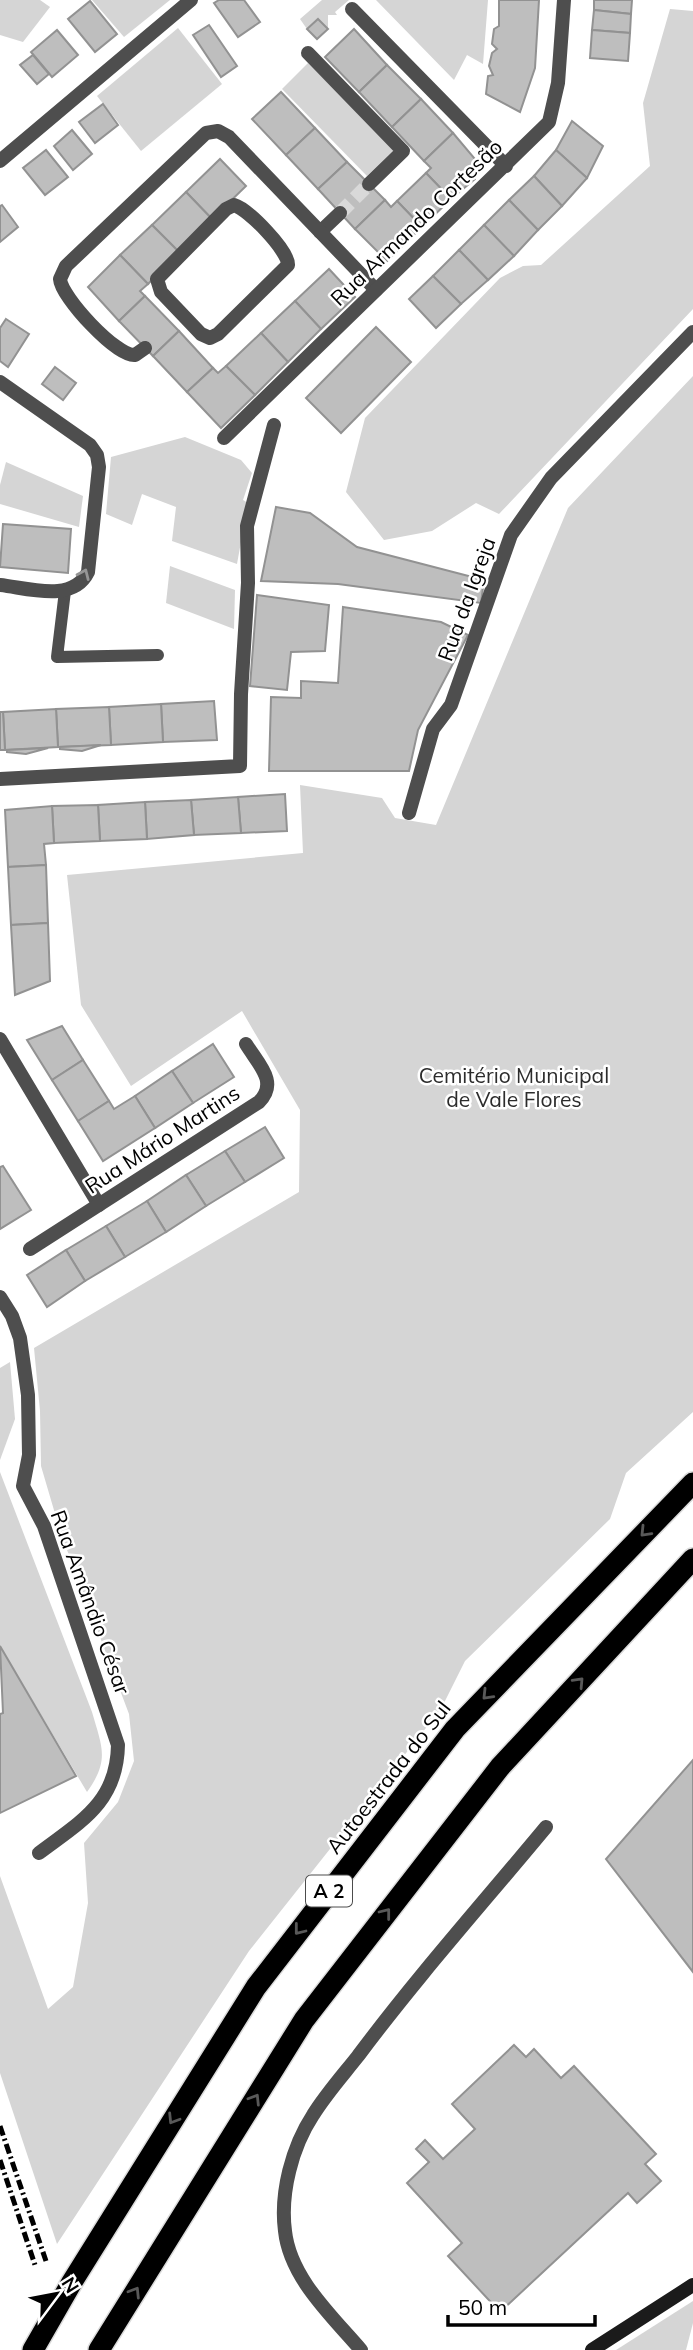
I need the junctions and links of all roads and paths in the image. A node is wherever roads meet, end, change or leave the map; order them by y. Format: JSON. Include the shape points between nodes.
{"nodes":[{"id":1,"x":191,"y":0,"type":"edge"},
{"id":2,"x":564,"y":0,"type":"edge"},
{"id":3,"x":352,"y":9,"type":"dead end"},
{"id":4,"x":307,"y":53,"type":"dead end"},
{"id":5,"x":0,"y":161,"type":"edge"},
{"id":6,"x":506,"y":166,"type":"junction"},
{"id":7,"x":369,"y":184,"type":"tunnel mouth"},
{"id":8,"x":340,"y":213,"type":"tunnel mouth"},
{"id":9,"x":320,"y":232,"type":"junction"},
{"id":10,"x":376,"y":290,"type":"junction"},
{"id":11,"x":176,"y":319,"type":"joint"},
{"id":12,"x":693,"y":332,"type":"edge"},
{"id":13,"x":145,"y":348,"type":"dead end"},
{"id":14,"x":0,"y":382,"type":"edge"},
{"id":15,"x":274,"y":425,"type":"dead end"},
{"id":16,"x":223,"y":438,"type":"dead end"},
{"id":17,"x":0,"y":585,"type":"edge"},
{"id":18,"x":65,"y":591,"type":"junction"},
{"id":19,"x":158,"y":655,"type":"dead end"},
{"id":20,"x":0,"y":779,"type":"edge"},
{"id":21,"x":409,"y":813,"type":"dead end"},
{"id":22,"x":0,"y":1039,"type":"edge"},
{"id":23,"x":246,"y":1044,"type":"dead end"},
{"id":24,"x":99,"y":1205,"type":"junction"},
{"id":25,"x":30,"y":1249,"type":"dead end"},
{"id":26,"x":0,"y":1297,"type":"edge"},
{"id":27,"x":693,"y":1483,"type":"edge"},
{"id":28,"x":693,"y":1559,"type":"edge"},
{"id":29,"x":546,"y":1827,"type":"dead end"},
{"id":30,"x":38,"y":1853,"type":"dead end"},
{"id":31,"x":693,"y":2285,"type":"edge"},
{"id":32,"x":33,"y":2350,"type":"edge"},
{"id":33,"x":99,"y":2350,"type":"edge"},
{"id":34,"x":361,"y":2350,"type":"edge"},
{"id":35,"x":592,"y":2350,"type":"edge"}],
"edges":[{"from":1,"to":5,"type":"street"},
{"from":2,"to":6,"type":"street","name":"Rua Armando Cortesão","via":[[558,83],[549,122]]},
{"from":3,"to":6,"type":"street"},
{"from":4,"to":7,"type":"street","via":[[403,151]]},
{"from":6,"to":10,"type":"street","name":"Rua Armando Cortesão"},
{"from":8,"to":9,"type":"street"},
{"from":9,"to":10,"type":"street"},
{"from":9,"to":13,"type":"street","via":[[229,137],[218,131],[200,136],[66,266],[60,279],[68,299],[118,351],[135,355]]},
{"from":10,"to":16,"type":"street","name":"Rua Armando Cortesão"},
{"from":11,"to":11,"type":"street","via":[[214,337],[286,269],[284,251],[240,207],[226,209],[158,275],[158,288]]},
{"from":12,"to":21,"type":"street","name":"Rua da Igreja","via":[[551,478],[511,535],[451,705],[433,729]]},
{"from":18,"to":14,"type":"street","one_way":true,"via":[[79,585],[88,572],[99,460],[90,444]]},
{"from":15,"to":20,"type":"street","via":[[247,526],[240,766]]},
{"from":17,"to":18,"type":"street"},
{"from":18,"to":19,"type":"street","via":[[57,657]]},
{"from":22,"to":24,"type":"street"},
{"from":23,"to":24,"type":"street","name":"Rua Mário Martins","via":[[269,1082],[268,1093],[260,1102]]},
{"from":24,"to":25,"type":"street","name":"Rua Mário Martins"},
{"from":26,"to":30,"type":"street","name":"Rua Amândio César","via":[[20,1338],[28,1395],[29,1455],[23,1486],[44,1526],[118,1745],[118,1766],[105,1796]]},
{"from":27,"to":32,"type":"highway","name":"Autoestrada do Sul","number":"A 2","one_way":true,"via":[[455,1729],[256,1986]]},
{"from":33,"to":28,"type":"highway","one_way":true,"via":[[304,2020],[500,1767]]},
{"from":29,"to":34,"type":"street","via":[[384,2021],[312,2116],[296,2150],[286,2183],[284,2213],[292,2258],[304,2281]]},
{"from":31,"to":35,"type":"main road"}]}
